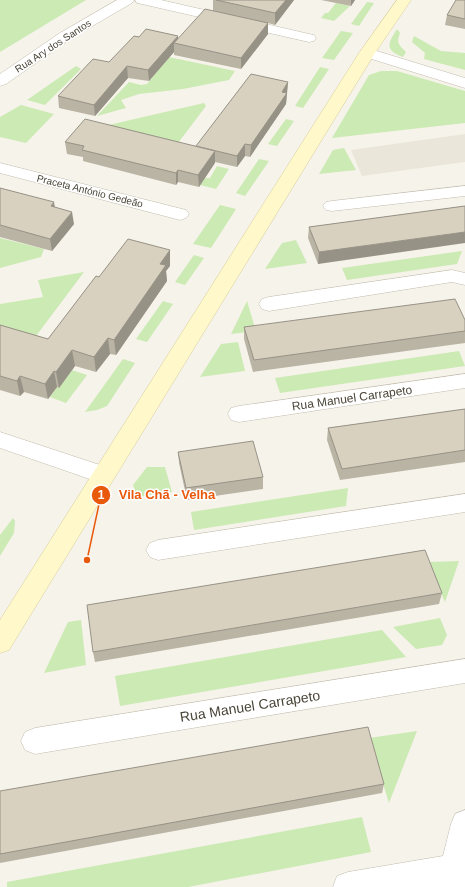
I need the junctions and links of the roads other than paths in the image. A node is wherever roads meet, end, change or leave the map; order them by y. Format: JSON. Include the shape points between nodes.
{"nodes":[{"id":1,"x":127,"y":0,"type":"edge"},
{"id":2,"x":142,"y":0,"type":"edge"},
{"id":3,"x":404,"y":0,"type":"edge"},
{"id":4,"x":309,"y":38,"type":"dead end"},
{"id":5,"x":367,"y":53,"type":"junction"},
{"id":6,"x":0,"y":81,"type":"edge"},
{"id":7,"x":465,"y":83,"type":"edge"},
{"id":8,"x":0,"y":168,"type":"edge"},
{"id":9,"x":465,"y":191,"type":"edge"},
{"id":10,"x":332,"y":206,"type":"dead end"},
{"id":11,"x":180,"y":214,"type":"dead end"},
{"id":12,"x":465,"y":279,"type":"edge"},
{"id":13,"x":269,"y":304,"type":"dead end"},
{"id":14,"x":465,"y":381,"type":"edge"},
{"id":15,"x":239,"y":414,"type":"dead end"},
{"id":16,"x":0,"y":440,"type":"edge"},
{"id":17,"x":104,"y":475,"type":"junction"},
{"id":18,"x":465,"y":503,"type":"edge"},
{"id":19,"x":158,"y":550,"type":"dead end"},
{"id":20,"x":0,"y":642,"type":"edge"},
{"id":21,"x":465,"y":671,"type":"edge"},
{"id":22,"x":35,"y":740,"type":"dead end"},
{"id":23,"x":465,"y":824,"type":"edge"},
{"id":24,"x":453,"y":878,"type":"edge"},
{"id":25,"x":348,"y":887,"type":"edge"}],
"edges":[{"from":1,"to":6,"type":"street","name":"Rua Ary dos Santos","via":[[65,36]]},
{"from":2,"to":4,"type":"street"},
{"from":3,"to":5,"type":"main road"},
{"from":5,"to":7,"type":"street"},
{"from":5,"to":17,"type":"main road"},
{"from":8,"to":11,"type":"street","name":"Praceta António Gedeão"},
{"from":9,"to":10,"type":"street"},
{"from":12,"to":13,"type":"street","via":[[452,276]]},
{"from":14,"to":15,"type":"street","name":"Rua Manuel Carrapeto"},
{"from":16,"to":17,"type":"street"},
{"from":17,"to":20,"type":"main road"},
{"from":18,"to":19,"type":"street"},
{"from":21,"to":22,"type":"street","name":"Rua Manuel Carrapeto"},
{"from":23,"to":24,"type":"street"},
{"from":24,"to":25,"type":"street"}]}
